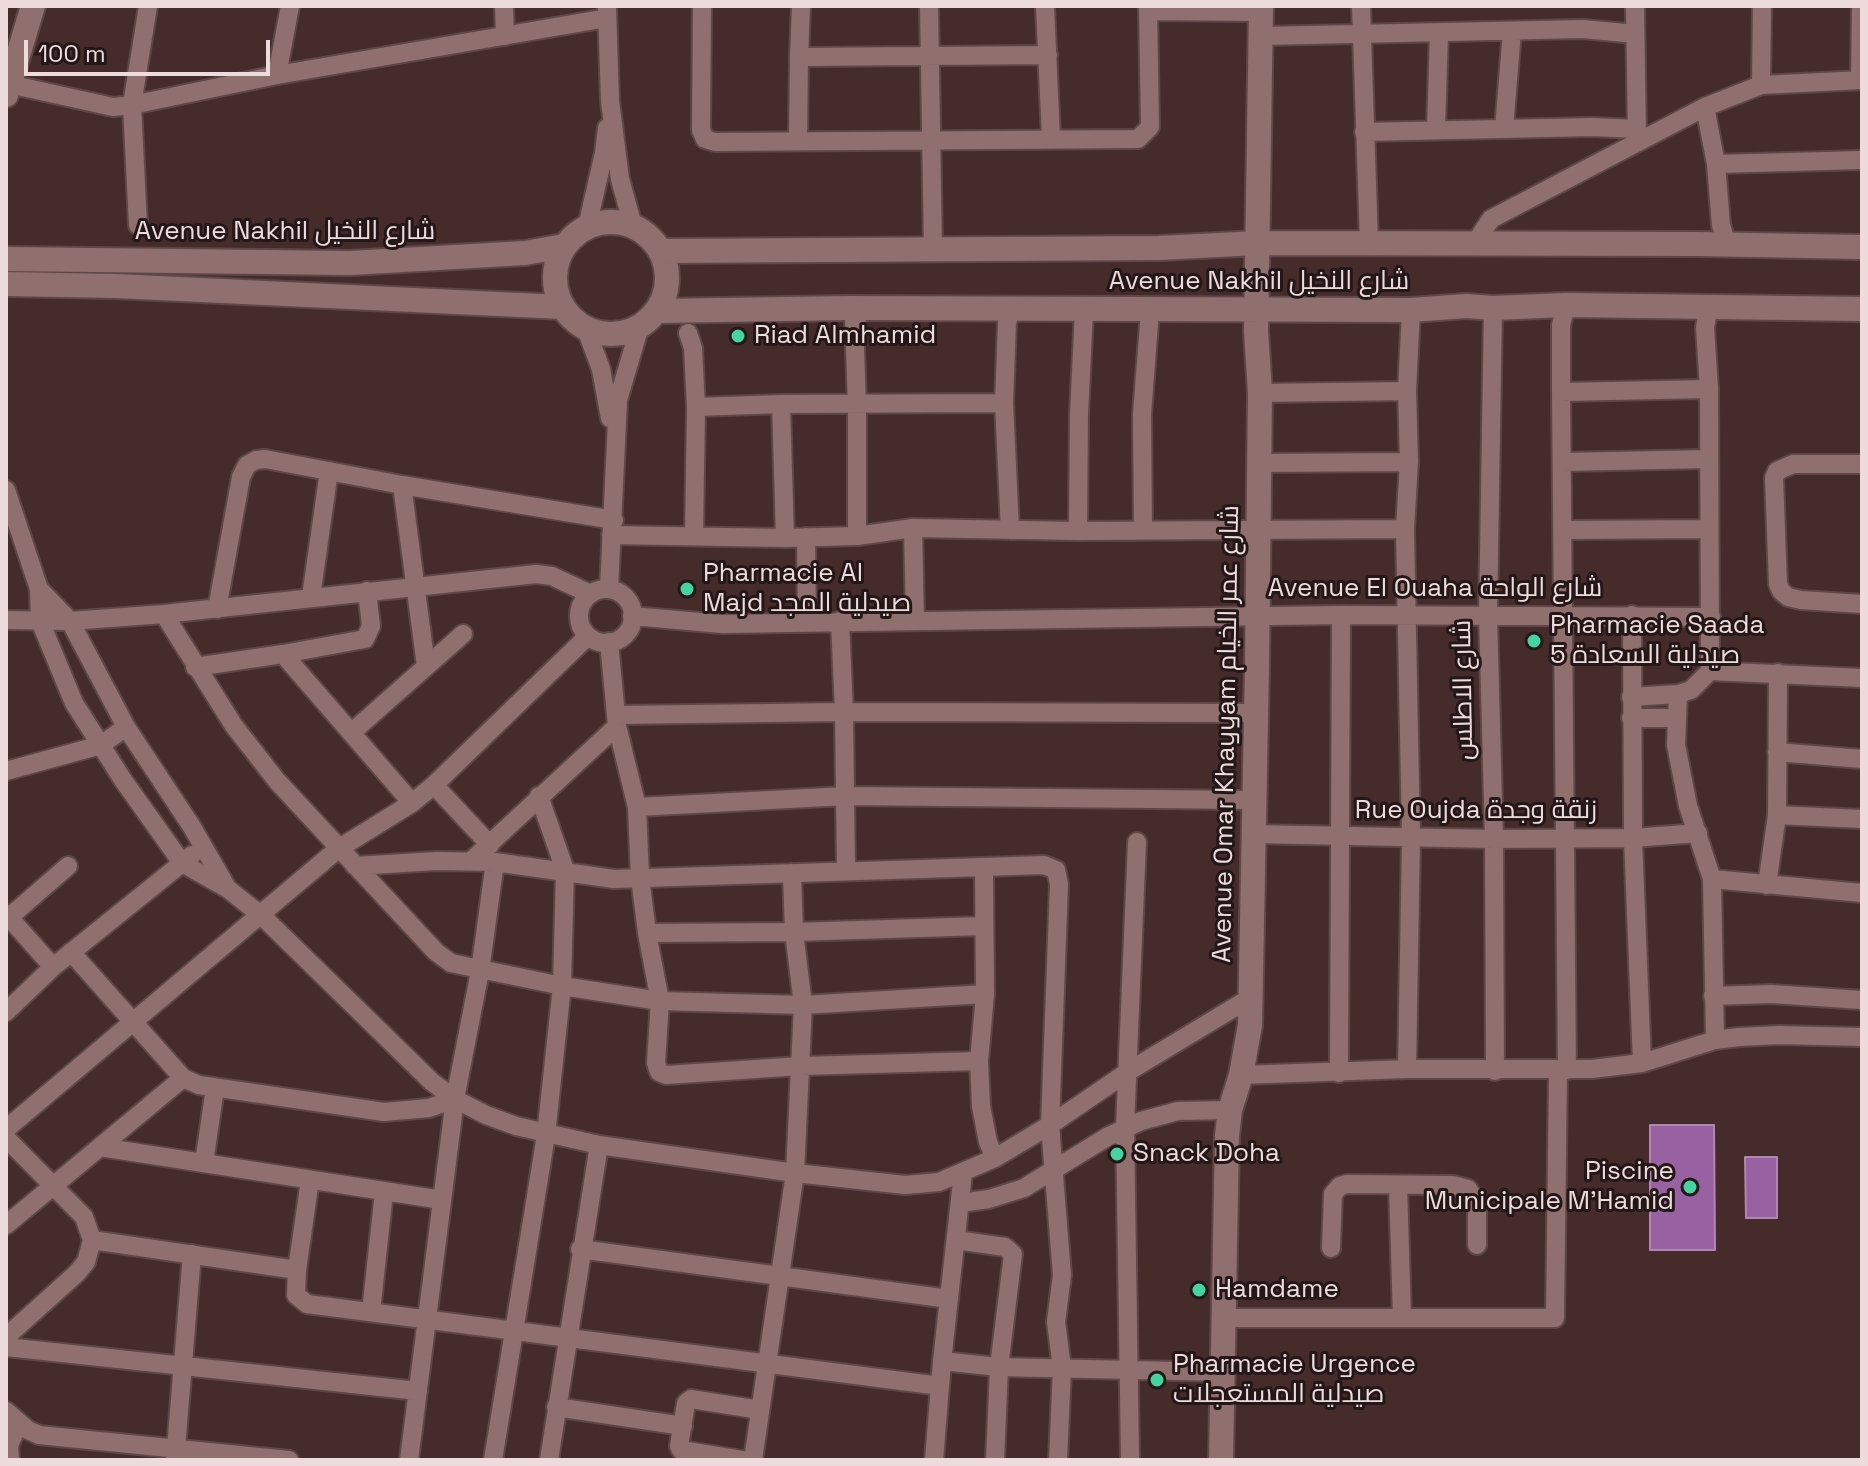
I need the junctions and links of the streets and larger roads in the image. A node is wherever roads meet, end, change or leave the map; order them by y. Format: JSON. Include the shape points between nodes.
{"nodes":[{"id":1,"x":33,"y":6,"type":"edge"},
{"id":2,"x":148,"y":6,"type":"edge"},
{"id":3,"x":290,"y":6,"type":"edge"},
{"id":4,"x":504,"y":6,"type":"edge"},
{"id":5,"x":702,"y":6,"type":"edge"},
{"id":6,"x":801,"y":6,"type":"edge"},
{"id":7,"x":929,"y":6,"type":"edge"},
{"id":8,"x":1045,"y":6,"type":"edge"},
{"id":9,"x":1361,"y":6,"type":"edge"},
{"id":10,"x":1635,"y":6,"type":"edge"},
{"id":11,"x":1762,"y":6,"type":"edge"},
{"id":12,"x":1861,"y":6,"type":"edge"},
{"id":13,"x":1148,"y":8,"type":"edge"},
{"id":14,"x":607,"y":12,"type":"edge"},
{"id":15,"x":1261,"y":18,"type":"edge"},
{"id":16,"x":1512,"y":32,"type":"junction"},
{"id":17,"x":1363,"y":33,"type":"junction"},
{"id":18,"x":1439,"y":33,"type":"junction"},
{"id":19,"x":1635,"y":34,"type":"junction"},
{"id":20,"x":505,"y":36,"type":"junction"},
{"id":21,"x":1048,"y":55,"type":"junction"},
{"id":22,"x":930,"y":56,"type":"junction"},
{"id":23,"x":799,"y":57,"type":"junction"},
{"id":24,"x":277,"y":75,"type":"junction"},
{"id":25,"x":1861,"y":80,"type":"edge"},
{"id":26,"x":8,"y":81,"type":"edge"},
{"id":27,"x":1761,"y":85,"type":"junction"},
{"id":28,"x":610,"y":101,"type":"junction"},
{"id":29,"x":132,"y":105,"type":"junction"},
{"id":30,"x":1705,"y":107,"type":"junction"},
{"id":31,"x":1504,"y":128,"type":"junction"},
{"id":32,"x":1436,"y":129,"type":"junction"},
{"id":33,"x":1364,"y":132,"type":"junction"},
{"id":34,"x":1637,"y":136,"type":"junction"},
{"id":35,"x":1051,"y":138,"type":"junction"},
{"id":36,"x":798,"y":141,"type":"junction"},
{"id":37,"x":931,"y":142,"type":"junction"},
{"id":38,"x":1862,"y":160,"type":"edge"},
{"id":39,"x":1716,"y":164,"type":"junction"},
{"id":40,"x":138,"y":225,"type":"dead end"},
{"id":41,"x":633,"y":226,"type":"junction"},
{"id":42,"x":587,"y":227,"type":"junction"},
{"id":43,"x":1258,"y":243,"type":"junction"},
{"id":44,"x":1369,"y":243,"type":"junction"},
{"id":45,"x":1485,"y":243,"type":"junction"},
{"id":46,"x":1727,"y":245,"type":"junction"},
{"id":47,"x":564,"y":246,"type":"junction"},
{"id":48,"x":1862,"y":247,"type":"edge"},
{"id":49,"x":933,"y":250,"type":"junction"},
{"id":50,"x":660,"y":251,"type":"junction"},
{"id":51,"x":6,"y":259,"type":"edge"},
{"id":52,"x":6,"y":284,"type":"edge"},
{"id":53,"x":1566,"y":305,"type":"junction"},
{"id":54,"x":562,"y":307,"type":"junction"},
{"id":55,"x":1709,"y":307,"type":"junction"},
{"id":56,"x":866,"y":308,"type":"junction"},
{"id":57,"x":1493,"y":308,"type":"junction"},
{"id":58,"x":1862,"y":309,"type":"edge"},
{"id":59,"x":1012,"y":310,"type":"junction"},
{"id":60,"x":1411,"y":310,"type":"junction"},
{"id":61,"x":1084,"y":311,"type":"junction"},
{"id":62,"x":1150,"y":311,"type":"junction"},
{"id":63,"x":1256,"y":311,"type":"junction"},
{"id":64,"x":648,"y":318,"type":"junction"},
{"id":65,"x":586,"y":329,"type":"junction"},
{"id":66,"x":688,"y":333,"type":"dead end"},
{"id":67,"x":1709,"y":389,"type":"junction"},
{"id":68,"x":1407,"y":391,"type":"junction"},
{"id":69,"x":1561,"y":392,"type":"junction"},
{"id":70,"x":1260,"y":393,"type":"junction"},
{"id":71,"x":1004,"y":403,"type":"junction"},
{"id":72,"x":781,"y":404,"type":"junction"},
{"id":73,"x":857,"y":405,"type":"junction"},
{"id":74,"x":696,"y":407,"type":"junction"},
{"id":75,"x":614,"y":453,"type":"junction"},
{"id":76,"x":1709,"y":459,"type":"junction"},
{"id":77,"x":1409,"y":462,"type":"junction"},
{"id":78,"x":1562,"y":462,"type":"junction"},
{"id":79,"x":1259,"y":463,"type":"junction"},
{"id":80,"x":1862,"y":464,"type":"edge"},
{"id":81,"x":329,"y":471,"type":"junction"},
{"id":82,"x":402,"y":485,"type":"junction"},
{"id":83,"x":6,"y":490,"type":"edge"},
{"id":84,"x":10,"y":516,"type":"edge"},
{"id":85,"x":612,"y":528,"type":"junction"},
{"id":86,"x":913,"y":528,"type":"junction"},
{"id":87,"x":1143,"y":529,"type":"junction"},
{"id":88,"x":1405,"y":529,"type":"junction"},
{"id":89,"x":1709,"y":529,"type":"junction"},
{"id":90,"x":1010,"y":530,"type":"junction"},
{"id":91,"x":1563,"y":530,"type":"junction"},
{"id":92,"x":1078,"y":531,"type":"junction"},
{"id":93,"x":1258,"y":532,"type":"junction"},
{"id":94,"x":694,"y":536,"type":"junction"},
{"id":95,"x":857,"y":536,"type":"junction"},
{"id":96,"x":806,"y":537,"type":"junction"},
{"id":97,"x":785,"y":538,"type":"junction"},
{"id":98,"x":416,"y":586,"type":"junction"},
{"id":99,"x":39,"y":589,"type":"junction"},
{"id":100,"x":367,"y":591,"type":"junction"},
{"id":101,"x":600,"y":592,"type":"junction"},
{"id":102,"x":311,"y":597,"type":"junction"},
{"id":103,"x":1862,"y":604,"type":"edge"},
{"id":104,"x":217,"y":609,"type":"junction"},
{"id":105,"x":164,"y":614,"type":"junction"},
{"id":106,"x":1562,"y":614,"type":"junction"},
{"id":107,"x":1341,"y":615,"type":"junction"},
{"id":108,"x":1407,"y":615,"type":"junction"},
{"id":109,"x":1488,"y":615,"type":"junction"},
{"id":110,"x":1632,"y":615,"type":"junction"},
{"id":111,"x":632,"y":616,"type":"junction"},
{"id":112,"x":1256,"y":616,"type":"junction"},
{"id":113,"x":1711,"y":617,"type":"junction"},
{"id":114,"x":6,"y":620,"type":"edge"},
{"id":115,"x":40,"y":621,"type":"junction"},
{"id":116,"x":70,"y":621,"type":"junction"},
{"id":117,"x":840,"y":621,"type":"junction"},
{"id":118,"x":915,"y":621,"type":"junction"},
{"id":119,"x":807,"y":623,"type":"junction"},
{"id":120,"x":463,"y":634,"type":"dead end"},
{"id":121,"x":588,"y":636,"type":"junction"},
{"id":122,"x":609,"y":642,"type":"junction"},
{"id":123,"x":283,"y":654,"type":"junction"},
{"id":124,"x":426,"y":666,"type":"junction"},
{"id":125,"x":195,"y":667,"type":"junction"},
{"id":126,"x":1710,"y":671,"type":"junction"},
{"id":127,"x":1778,"y":673,"type":"junction"},
{"id":128,"x":1862,"y":678,"type":"edge"},
{"id":129,"x":1678,"y":694,"type":"junction"},
{"id":130,"x":1631,"y":697,"type":"junction"},
{"id":131,"x":844,"y":712,"type":"junction"},
{"id":132,"x":1255,"y":713,"type":"junction"},
{"id":133,"x":1631,"y":718,"type":"junction"},
{"id":134,"x":1677,"y":718,"type":"junction"},
{"id":135,"x":617,"y":720,"type":"junction"},
{"id":136,"x":126,"y":727,"type":"junction"},
{"id":137,"x":351,"y":733,"type":"junction"},
{"id":138,"x":101,"y":745,"type":"junction"},
{"id":139,"x":1777,"y":752,"type":"junction"},
{"id":140,"x":1862,"y":759,"type":"edge"},
{"id":141,"x":6,"y":771,"type":"edge"},
{"id":142,"x":434,"y":785,"type":"junction"},
{"id":143,"x":539,"y":796,"type":"junction"},
{"id":144,"x":846,"y":796,"type":"junction"},
{"id":145,"x":1252,"y":800,"type":"junction"},
{"id":146,"x":412,"y":803,"type":"junction"},
{"id":147,"x":637,"y":807,"type":"junction"},
{"id":148,"x":1777,"y":815,"type":"junction"},
{"id":149,"x":1862,"y":819,"type":"edge"},
{"id":150,"x":1698,"y":833,"type":"junction"},
{"id":151,"x":1253,"y":834,"type":"junction"},
{"id":152,"x":1342,"y":837,"type":"junction"},
{"id":153,"x":1411,"y":838,"type":"junction"},
{"id":154,"x":1565,"y":838,"type":"junction"},
{"id":155,"x":1633,"y":838,"type":"junction"},
{"id":156,"x":1494,"y":839,"type":"junction"},
{"id":157,"x":1137,"y":842,"type":"dead end"},
{"id":158,"x":204,"y":845,"type":"junction"},
{"id":159,"x":338,"y":849,"type":"junction"},
{"id":160,"x":492,"y":854,"type":"junction"},
{"id":161,"x":182,"y":863,"type":"junction"},
{"id":162,"x":68,"y":866,"type":"dead end"},
{"id":163,"x":355,"y":866,"type":"junction"},
{"id":164,"x":984,"y":867,"type":"junction"},
{"id":165,"x":565,"y":870,"type":"junction"},
{"id":166,"x":846,"y":871,"type":"junction"},
{"id":167,"x":792,"y":873,"type":"junction"},
{"id":168,"x":640,"y":877,"type":"junction"},
{"id":169,"x":1712,"y":879,"type":"junction"},
{"id":170,"x":1767,"y":885,"type":"junction"},
{"id":171,"x":228,"y":889,"type":"junction"},
{"id":172,"x":1862,"y":893,"type":"edge"},
{"id":173,"x":262,"y":916,"type":"junction"},
{"id":174,"x":7,"y":917,"type":"edge"},
{"id":175,"x":983,"y":926,"type":"junction"},
{"id":176,"x":794,"y":932,"type":"junction"},
{"id":177,"x":647,"y":933,"type":"junction"},
{"id":178,"x":71,"y":952,"type":"junction"},
{"id":179,"x":53,"y":967,"type":"junction"},
{"id":180,"x":480,"y":971,"type":"junction"},
{"id":181,"x":562,"y":986,"type":"junction"},
{"id":182,"x":985,"y":994,"type":"junction"},
{"id":183,"x":1713,"y":996,"type":"junction"},
{"id":184,"x":1250,"y":998,"type":"junction"},
{"id":185,"x":1862,"y":1000,"type":"edge"},
{"id":186,"x":660,"y":1001,"type":"junction"},
{"id":187,"x":803,"y":1005,"type":"junction"},
{"id":188,"x":6,"y":1012,"type":"edge"},
{"id":189,"x":133,"y":1020,"type":"junction"},
{"id":190,"x":1862,"y":1037,"type":"edge"},
{"id":191,"x":1715,"y":1040,"type":"junction"},
{"id":192,"x":979,"y":1061,"type":"junction"},
{"id":193,"x":1642,"y":1063,"type":"junction"},
{"id":194,"x":801,"y":1066,"type":"junction"},
{"id":195,"x":1407,"y":1069,"type":"junction"},
{"id":196,"x":1562,"y":1070,"type":"junction"},
{"id":197,"x":1129,"y":1071,"type":"junction"},
{"id":198,"x":1495,"y":1071,"type":"junction"},
{"id":199,"x":1339,"y":1073,"type":"junction"},
{"id":200,"x":1241,"y":1075,"type":"junction"},
{"id":201,"x":183,"y":1078,"type":"junction"},
{"id":202,"x":215,"y":1088,"type":"junction"},
{"id":203,"x":455,"y":1099,"type":"junction"},
{"id":204,"x":1230,"y":1110,"type":"junction"},
{"id":205,"x":1050,"y":1125,"type":"junction"},
{"id":206,"x":1125,"y":1127,"type":"junction"},
{"id":207,"x":6,"y":1129,"type":"edge"},
{"id":208,"x":546,"y":1135,"type":"junction"},
{"id":209,"x":6,"y":1138,"type":"edge"},
{"id":210,"x":599,"y":1145,"type":"junction"},
{"id":211,"x":100,"y":1147,"type":"junction"},
{"id":212,"x":995,"y":1158,"type":"junction"},
{"id":213,"x":204,"y":1163,"type":"junction"},
{"id":214,"x":1053,"y":1172,"type":"junction"},
{"id":215,"x":795,"y":1173,"type":"junction"},
{"id":216,"x":963,"y":1173,"type":"junction"},
{"id":217,"x":310,"y":1180,"type":"junction"},
{"id":218,"x":1398,"y":1185,"type":"junction"},
{"id":219,"x":53,"y":1187,"type":"junction"},
{"id":220,"x":384,"y":1192,"type":"junction"},
{"id":221,"x":442,"y":1200,"type":"junction"},
{"id":222,"x":960,"y":1203,"type":"junction"},
{"id":223,"x":6,"y":1225,"type":"edge"},
{"id":224,"x":92,"y":1240,"type":"junction"},
{"id":225,"x":956,"y":1240,"type":"junction"},
{"id":226,"x":1477,"y":1245,"type":"dead end"},
{"id":227,"x":1331,"y":1248,"type":"dead end"},
{"id":228,"x":580,"y":1249,"type":"junction"},
{"id":229,"x":192,"y":1254,"type":"junction"},
{"id":230,"x":297,"y":1270,"type":"junction"},
{"id":231,"x":781,"y":1276,"type":"junction"},
{"id":232,"x":949,"y":1299,"type":"junction"},
{"id":233,"x":371,"y":1312,"type":"junction"},
{"id":234,"x":1224,"y":1318,"type":"junction"},
{"id":235,"x":1402,"y":1318,"type":"junction"},
{"id":236,"x":427,"y":1319,"type":"junction"},
{"id":237,"x":515,"y":1331,"type":"junction"},
{"id":238,"x":6,"y":1337,"type":"edge"},
{"id":239,"x":567,"y":1338,"type":"junction"},
{"id":240,"x":6,"y":1347,"type":"edge"},
{"id":241,"x":942,"y":1361,"type":"junction"},
{"id":242,"x":768,"y":1364,"type":"junction"},
{"id":243,"x":182,"y":1365,"type":"junction"},
{"id":244,"x":999,"y":1367,"type":"junction"},
{"id":245,"x":1062,"y":1368,"type":"junction"},
{"id":246,"x":1129,"y":1369,"type":"junction"},
{"id":247,"x":1223,"y":1372,"type":"junction"},
{"id":248,"x":940,"y":1386,"type":"junction"},
{"id":249,"x":418,"y":1391,"type":"junction"},
{"id":250,"x":556,"y":1407,"type":"junction"},
{"id":251,"x":760,"y":1410,"type":"junction"},
{"id":252,"x":12,"y":1417,"type":"edge"},
{"id":253,"x":683,"y":1426,"type":"junction"},
{"id":254,"x":175,"y":1455,"type":"edge"},
{"id":255,"x":253,"y":1458,"type":"edge"},
{"id":256,"x":10,"y":1460,"type":"edge"},
{"id":257,"x":289,"y":1460,"type":"edge"},
{"id":258,"x":409,"y":1460,"type":"edge"},
{"id":259,"x":493,"y":1460,"type":"edge"},
{"id":260,"x":549,"y":1460,"type":"edge"},
{"id":261,"x":742,"y":1460,"type":"edge"},
{"id":262,"x":753,"y":1460,"type":"edge"},
{"id":263,"x":934,"y":1460,"type":"edge"},
{"id":264,"x":995,"y":1460,"type":"edge"},
{"id":265,"x":1058,"y":1460,"type":"edge"},
{"id":266,"x":1130,"y":1460,"type":"edge"},
{"id":267,"x":1221,"y":1460,"type":"edge"}],
"edges":[{"from":1,"to":26,"type":"street"},
{"from":2,"to":29,"type":"street"},
{"from":3,"to":24,"type":"street"},
{"from":4,"to":20,"type":"street"},
{"from":5,"to":36,"type":"street","via":[[702,135],[709,142]]},
{"from":6,"to":23,"type":"street"},
{"from":7,"to":22,"type":"street"},
{"from":8,"to":21,"type":"street"},
{"from":9,"to":17,"type":"street"},
{"from":10,"to":19,"type":"street"},
{"from":11,"to":27,"type":"street"},
{"from":12,"to":25,"type":"street"},
{"from":13,"to":15,"type":"street"},
{"from":13,"to":35,"type":"street","via":[[1149,131],[1138,139]]},
{"from":14,"to":20,"type":"street"},
{"from":14,"to":28,"type":"street"},
{"from":15,"to":17,"type":"street"},
{"from":15,"to":43,"type":"street","name":"Avenue Omar Khayyam شارع عمر الخيام"},
{"from":16,"to":18,"type":"street"},
{"from":16,"to":19,"type":"street","via":[[1583,29]]},
{"from":16,"to":31,"type":"street"},
{"from":17,"to":18,"type":"street"},
{"from":17,"to":33,"type":"street"},
{"from":18,"to":32,"type":"street"},
{"from":19,"to":34,"type":"street"},
{"from":20,"to":24,"type":"street"},
{"from":21,"to":22,"type":"street"},
{"from":21,"to":35,"type":"street"},
{"from":22,"to":23,"type":"street"},
{"from":22,"to":37,"type":"street"},
{"from":23,"to":36,"type":"street"},
{"from":24,"to":29,"type":"street"},
{"from":25,"to":27,"type":"street"},
{"from":26,"to":29,"type":"street","via":[[113,107]]},
{"from":27,"to":30,"type":"street"},
{"from":28,"to":41,"type":"street","via":[[620,179]]},
{"from":28,"to":42,"type":"street"},
{"from":29,"to":40,"type":"street"},
{"from":30,"to":34,"type":"street"},
{"from":30,"to":39,"type":"street"},
{"from":31,"to":32,"type":"street"},
{"from":31,"to":34,"type":"street"},
{"from":32,"to":33,"type":"street"},
{"from":33,"to":44,"type":"street"},
{"from":34,"to":45,"type":"street","via":[[1491,219],[1481,234]]},
{"from":35,"to":37,"type":"street"},
{"from":36,"to":37,"type":"street"},
{"from":37,"to":49,"type":"street"},
{"from":38,"to":39,"type":"street"},
{"from":39,"to":46,"type":"street"},
{"from":41,"to":42,"type":"street","via":[[610,221]]},
{"from":41,"to":50,"type":"street"},
{"from":42,"to":47,"type":"street"},
{"from":43,"to":44,"type":"street","name":"Avenue Nakhil شارع النخيل"},
{"from":43,"to":49,"type":"street","name":"Avenue Nakhil شارع النخيل"},
{"from":43,"to":63,"type":"street","name":"Avenue Omar Khayyam شارع عمر الخيام"},
{"from":44,"to":45,"type":"street","name":"Avenue Nakhil شارع النخيل"},
{"from":45,"to":46,"type":"street","name":"Avenue Nakhil شارع النخيل"},
{"from":46,"to":48,"type":"street","name":"Avenue Nakhil شارع النخيل"},
{"from":47,"to":51,"type":"street","name":"Avenue Nakhil شارع النخيل","via":[[350,263]]},
{"from":47,"to":54,"type":"street","via":[[554,276]]},
{"from":49,"to":50,"type":"street","name":"Avenue Nakhil شارع النخيل"},
{"from":50,"to":64,"type":"street","via":[[667,285]]},
{"from":52,"to":54,"type":"street","name":"Avenue Nakhil شارع النخيل"},
{"from":53,"to":55,"type":"street","name":"Avenue Nakhil شارع النخيل"},
{"from":53,"to":57,"type":"street","name":"Avenue Nakhil شارع النخيل"},
{"from":53,"to":69,"type":"street"},
{"from":54,"to":65,"type":"street"},
{"from":55,"to":58,"type":"street","name":"Avenue Nakhil شارع النخيل"},
{"from":55,"to":67,"type":"street"},
{"from":56,"to":59,"type":"street","name":"Avenue Nakhil شارع النخيل"},
{"from":56,"to":64,"type":"street","name":"Avenue Nakhil شارع النخيل"},
{"from":56,"to":73,"type":"street","via":[[854,320]]},
{"from":57,"to":60,"type":"street","name":"Avenue Nakhil شارع النخيل"},
{"from":57,"to":109,"type":"street","name":"شارع الاطلس"},
{"from":59,"to":61,"type":"street","name":"Avenue Nakhil شارع النخيل"},
{"from":59,"to":71,"type":"street"},
{"from":60,"to":63,"type":"street","name":"Avenue Nakhil شارع النخيل"},
{"from":60,"to":68,"type":"street"},
{"from":61,"to":62,"type":"street","name":"Avenue Nakhil شارع النخيل"},
{"from":61,"to":92,"type":"street"},
{"from":62,"to":63,"type":"street","name":"Avenue Nakhil شارع النخيل"},
{"from":62,"to":87,"type":"street","via":[[1142,414]]},
{"from":63,"to":70,"type":"street","name":"Avenue Omar Khayyam شارع عمر الخيام"},
{"from":64,"to":65,"type":"street","via":[[626,332]]},
{"from":64,"to":75,"type":"street","via":[[618,400]]},
{"from":65,"to":75,"type":"street","via":[[601,369]]},
{"from":66,"to":74,"type":"street"},
{"from":67,"to":69,"type":"street"},
{"from":67,"to":76,"type":"street"},
{"from":68,"to":70,"type":"street"},
{"from":68,"to":77,"type":"street"},
{"from":69,"to":78,"type":"street"},
{"from":70,"to":79,"type":"street","name":"Avenue Omar Khayyam شارع عمر الخيام"},
{"from":71,"to":73,"type":"street"},
{"from":71,"to":90,"type":"street"},
{"from":72,"to":73,"type":"street"},
{"from":72,"to":74,"type":"street"},
{"from":72,"to":97,"type":"street"},
{"from":73,"to":95,"type":"street"},
{"from":74,"to":94,"type":"street"},
{"from":75,"to":85,"type":"street"},
{"from":76,"to":78,"type":"street"},
{"from":76,"to":89,"type":"street"},
{"from":77,"to":79,"type":"street"},
{"from":77,"to":88,"type":"street"},
{"from":78,"to":91,"type":"street"},
{"from":79,"to":93,"type":"street","name":"Avenue Omar Khayyam شارع عمر الخيام"},
{"from":80,"to":103,"type":"street","via":[[1793,464],[1774,478],[1781,591],[1801,600]]},
{"from":81,"to":82,"type":"street"},
{"from":81,"to":102,"type":"street"},
{"from":81,"to":104,"type":"street","via":[[265,459],[247,465]]},
{"from":82,"to":85,"type":"street"},
{"from":82,"to":98,"type":"street"},
{"from":83,"to":84,"type":"street"},
{"from":84,"to":99,"type":"street"},
{"from":85,"to":94,"type":"street"},
{"from":85,"to":101,"type":"street"},
{"from":86,"to":90,"type":"street"},
{"from":86,"to":95,"type":"street"},
{"from":86,"to":118,"type":"street"},
{"from":87,"to":92,"type":"street"},
{"from":87,"to":93,"type":"street"},
{"from":88,"to":93,"type":"street"},
{"from":88,"to":108,"type":"street"},
{"from":89,"to":91,"type":"street"},
{"from":89,"to":113,"type":"street"},
{"from":90,"to":92,"type":"street"},
{"from":91,"to":106,"type":"street"},
{"from":93,"to":112,"type":"street","name":"Avenue Omar Khayyam شارع عمر الخيام"},
{"from":94,"to":97,"type":"street"},
{"from":95,"to":96,"type":"street"},
{"from":96,"to":97,"type":"street"},
{"from":96,"to":119,"type":"street"},
{"from":98,"to":100,"type":"street"},
{"from":98,"to":101,"type":"street","via":[[536,574]]},
{"from":98,"to":124,"type":"street"},
{"from":99,"to":115,"type":"street"},
{"from":99,"to":116,"type":"street"},
{"from":100,"to":102,"type":"street"},
{"from":100,"to":123,"type":"street","via":[[371,626],[365,639]]},
{"from":101,"to":111,"type":"street","via":[[625,597]]},
{"from":101,"to":121,"type":"street","via":[[583,602],[579,616]]},
{"from":102,"to":104,"type":"street"},
{"from":104,"to":105,"type":"street"},
{"from":105,"to":116,"type":"street"},
{"from":105,"to":125,"type":"street"},
{"from":106,"to":109,"type":"street","name":"Avenue El Ouaha شارع الواحة"},
{"from":106,"to":110,"type":"street","name":"Avenue El Ouaha شارع الواحة"},
{"from":106,"to":154,"type":"street"},
{"from":107,"to":108,"type":"street","name":"Avenue El Ouaha شارع الواحة"},
{"from":107,"to":112,"type":"street","name":"Avenue El Ouaha شارع الواحة"},
{"from":107,"to":152,"type":"street"},
{"from":108,"to":109,"type":"street","name":"Avenue El Ouaha شارع الواحة"},
{"from":108,"to":153,"type":"street"},
{"from":109,"to":156,"type":"street","name":"شارع الاطلس"},
{"from":110,"to":113,"type":"street","name":"Avenue El Ouaha شارع الواحة"},
{"from":110,"to":130,"type":"street"},
{"from":111,"to":119,"type":"street","name":"Avenue El Ouaha شارع الواحة","via":[[722,624]]},
{"from":111,"to":122,"type":"street","via":[[625,634]]},
{"from":112,"to":118,"type":"street","name":"Avenue El Ouaha شارع الواحة"},
{"from":112,"to":132,"type":"street","name":"Avenue Omar Khayyam شارع عمر الخيام"},
{"from":113,"to":126,"type":"street"},
{"from":114,"to":115,"type":"street"},
{"from":115,"to":116,"type":"street"},
{"from":115,"to":138,"type":"street","via":[[63,683]]},
{"from":116,"to":136,"type":"street"},
{"from":117,"to":118,"type":"street","name":"Avenue El Ouaha شارع الواحة"},
{"from":117,"to":119,"type":"street","name":"Avenue El Ouaha شارع الواحة"},
{"from":117,"to":131,"type":"street"},
{"from":120,"to":124,"type":"street"},
{"from":121,"to":122,"type":"street"},
{"from":121,"to":142,"type":"street"},
{"from":122,"to":135,"type":"street"},
{"from":123,"to":125,"type":"street"},
{"from":123,"to":137,"type":"street"},
{"from":124,"to":137,"type":"street"},
{"from":125,"to":159,"type":"street","via":[[277,781]]},
{"from":126,"to":127,"type":"street"},
{"from":126,"to":129,"type":"street","via":[[1691,690]]},
{"from":127,"to":128,"type":"street"},
{"from":127,"to":139,"type":"street"},
{"from":129,"to":130,"type":"street"},
{"from":129,"to":134,"type":"street"},
{"from":130,"to":133,"type":"street"},
{"from":131,"to":132,"type":"street"},
{"from":131,"to":135,"type":"street"},
{"from":131,"to":144,"type":"street"},
{"from":132,"to":145,"type":"street","name":"Avenue Omar Khayyam شارع عمر الخيام"},
{"from":133,"to":134,"type":"street"},
{"from":133,"to":155,"type":"street"},
{"from":134,"to":150,"type":"street","via":[[1678,756]]},
{"from":135,"to":143,"type":"street"},
{"from":135,"to":147,"type":"street"},
{"from":136,"to":138,"type":"street"},
{"from":136,"to":158,"type":"street"},
{"from":137,"to":146,"type":"street"},
{"from":138,"to":141,"type":"street"},
{"from":138,"to":161,"type":"street"},
{"from":139,"to":140,"type":"street"},
{"from":139,"to":148,"type":"street"},
{"from":142,"to":146,"type":"street"},
{"from":142,"to":160,"type":"street"},
{"from":143,"to":160,"type":"street"},
{"from":143,"to":165,"type":"street"},
{"from":144,"to":145,"type":"street"},
{"from":144,"to":147,"type":"street"},
{"from":144,"to":166,"type":"street"},
{"from":145,"to":151,"type":"street","name":"Avenue Omar Khayyam شارع عمر الخيام"},
{"from":146,"to":159,"type":"street"},
{"from":147,"to":168,"type":"street"},
{"from":148,"to":149,"type":"street"},
{"from":148,"to":170,"type":"street"},
{"from":150,"to":155,"type":"street","name":"Rue Oujda زنقة وجدة"},
{"from":150,"to":169,"type":"street"},
{"from":151,"to":152,"type":"street","name":"Rue Oujda زنقة وجدة"},
{"from":151,"to":184,"type":"street","name":"Avenue Omar Khayyam شارع عمر الخيام"},
{"from":152,"to":153,"type":"street","name":"Rue Oujda زنقة وجدة"},
{"from":152,"to":199,"type":"street"},
{"from":153,"to":156,"type":"street","name":"Rue Oujda زنقة وجدة"},
{"from":153,"to":195,"type":"street"},
{"from":154,"to":155,"type":"street","name":"Rue Oujda زنقة وجدة"},
{"from":154,"to":156,"type":"street","name":"Rue Oujda زنقة وجدة"},
{"from":154,"to":196,"type":"street"},
{"from":155,"to":193,"type":"street"},
{"from":156,"to":198,"type":"street","name":"شارع الاطلس"},
{"from":157,"to":197,"type":"street"},
{"from":158,"to":161,"type":"street"},
{"from":158,"to":171,"type":"street"},
{"from":159,"to":163,"type":"street"},
{"from":159,"to":173,"type":"street"},
{"from":160,"to":163,"type":"street","via":[[471,861]]},
{"from":160,"to":165,"type":"street"},
{"from":160,"to":180,"type":"street"},
{"from":161,"to":171,"type":"street"},
{"from":161,"to":178,"type":"street"},
{"from":162,"to":174,"type":"street"},
{"from":163,"to":180,"type":"street","via":[[443,958]]},
{"from":164,"to":166,"type":"street"},
{"from":164,"to":175,"type":"street"},
{"from":164,"to":205,"type":"street","via":[[1044,865],[1057,873]]},
{"from":165,"to":168,"type":"street","via":[[614,879]]},
{"from":165,"to":181,"type":"street"},
{"from":166,"to":167,"type":"street"},
{"from":167,"to":168,"type":"street"},
{"from":167,"to":176,"type":"street"},
{"from":168,"to":177,"type":"street"},
{"from":169,"to":170,"type":"street"},
{"from":169,"to":183,"type":"street"},
{"from":170,"to":172,"type":"street"},
{"from":171,"to":173,"type":"street"},
{"from":173,"to":189,"type":"street"},
{"from":173,"to":203,"type":"street"},
{"from":174,"to":179,"type":"street"},
{"from":175,"to":176,"type":"street"},
{"from":175,"to":182,"type":"street"},
{"from":176,"to":177,"type":"street"},
{"from":176,"to":187,"type":"street"},
{"from":177,"to":186,"type":"street"},
{"from":178,"to":179,"type":"street"},
{"from":178,"to":189,"type":"street"},
{"from":179,"to":188,"type":"street"},
{"from":180,"to":181,"type":"street"},
{"from":180,"to":203,"type":"street"},
{"from":181,"to":186,"type":"street"},
{"from":181,"to":208,"type":"street"},
{"from":182,"to":187,"type":"street"},
{"from":182,"to":192,"type":"street"},
{"from":183,"to":185,"type":"street"},
{"from":183,"to":191,"type":"street"},
{"from":184,"to":197,"type":"street"},
{"from":184,"to":200,"type":"street","name":"Avenue Omar Khayyam شارع عمر الخيام"},
{"from":186,"to":187,"type":"street"},
{"from":186,"to":194,"type":"street","via":[[656,1063],[662,1074]]},
{"from":187,"to":194,"type":"street"},
{"from":189,"to":201,"type":"street"},
{"from":189,"to":207,"type":"street"},
{"from":190,"to":191,"type":"street"},
{"from":191,"to":193,"type":"street"},
{"from":192,"to":194,"type":"street"},
{"from":192,"to":212,"type":"street","via":[[981,1106]]},
{"from":193,"to":196,"type":"street"},
{"from":194,"to":215,"type":"street"},
{"from":195,"to":198,"type":"street"},
{"from":195,"to":199,"type":"street"},
{"from":196,"to":198,"type":"street"},
{"from":196,"to":235,"type":"street","via":[[1555,1318]]},
{"from":197,"to":205,"type":"street"},
{"from":197,"to":206,"type":"street"},
{"from":199,"to":200,"type":"street"},
{"from":200,"to":204,"type":"street","name":"Avenue Omar Khayyam شارع عمر الخيام"},
{"from":201,"to":202,"type":"street"},
{"from":201,"to":211,"type":"street"},
{"from":202,"to":203,"type":"street","via":[[384,1112],[429,1108]]},
{"from":202,"to":213,"type":"street"},
{"from":203,"to":208,"type":"street"},
{"from":203,"to":221,"type":"street"},
{"from":204,"to":206,"type":"street","via":[[1178,1111]]},
{"from":204,"to":234,"type":"street","name":"Avenue Omar Khayyam شارع عمر الخيام"},
{"from":205,"to":212,"type":"street"},
{"from":205,"to":214,"type":"street"},
{"from":206,"to":214,"type":"street"},
{"from":206,"to":246,"type":"street"},
{"from":208,"to":210,"type":"street"},
{"from":208,"to":237,"type":"street"},
{"from":209,"to":219,"type":"street"},
{"from":210,"to":215,"type":"street"},
{"from":210,"to":228,"type":"street"},
{"from":211,"to":213,"type":"street"},
{"from":211,"to":219,"type":"street"},
{"from":212,"to":216,"type":"street"},
{"from":213,"to":217,"type":"street"},
{"from":214,"to":222,"type":"street","via":[[1006,1195]]},
{"from":214,"to":245,"type":"street","via":[[1062,1275],[1056,1322]]},
{"from":215,"to":216,"type":"street","via":[[905,1185]]},
{"from":215,"to":231,"type":"street"},
{"from":216,"to":222,"type":"street"},
{"from":217,"to":220,"type":"street"},
{"from":217,"to":230,"type":"street"},
{"from":218,"to":226,"type":"street","via":[[1468,1189],[1477,1202]]},
{"from":218,"to":227,"type":"street","via":[[1347,1184],[1336,1189]]},
{"from":218,"to":235,"type":"street"},
{"from":219,"to":223,"type":"street"},
{"from":219,"to":224,"type":"street","via":[[84,1217]]},
{"from":220,"to":221,"type":"street"},
{"from":220,"to":233,"type":"street"},
{"from":221,"to":236,"type":"street"},
{"from":222,"to":225,"type":"street"},
{"from":224,"to":229,"type":"street"},
{"from":224,"to":238,"type":"street","via":[[77,1273]]},
{"from":225,"to":232,"type":"street"},
{"from":225,"to":244,"type":"street","via":[[1005,1247],[1013,1254]]},
{"from":228,"to":231,"type":"street"},
{"from":228,"to":239,"type":"street"},
{"from":229,"to":230,"type":"street"},
{"from":229,"to":243,"type":"street"},
{"from":230,"to":233,"type":"street","via":[[300,1301]]},
{"from":231,"to":232,"type":"street"},
{"from":231,"to":242,"type":"street"},
{"from":232,"to":241,"type":"street"},
{"from":233,"to":236,"type":"street"},
{"from":234,"to":235,"type":"street"},
{"from":234,"to":247,"type":"street","name":"Avenue Omar Khayyam شارع عمر الخيام"},
{"from":236,"to":237,"type":"street"},
{"from":236,"to":249,"type":"street"},
{"from":237,"to":239,"type":"street"},
{"from":237,"to":259,"type":"street"},
{"from":239,"to":242,"type":"street"},
{"from":239,"to":250,"type":"street"},
{"from":240,"to":243,"type":"street"},
{"from":241,"to":244,"type":"street"},
{"from":241,"to":248,"type":"street"},
{"from":242,"to":248,"type":"street"},
{"from":242,"to":251,"type":"street"},
{"from":243,"to":249,"type":"street"},
{"from":243,"to":254,"type":"street"},
{"from":244,"to":245,"type":"street"},
{"from":244,"to":264,"type":"street"},
{"from":245,"to":246,"type":"street"},
{"from":245,"to":265,"type":"street"},
{"from":246,"to":247,"type":"street"},
{"from":246,"to":266,"type":"street"},
{"from":247,"to":267,"type":"street","name":"Avenue Omar Khayyam شارع عمر الخيام"},
{"from":248,"to":263,"type":"street"},
{"from":249,"to":258,"type":"street"},
{"from":250,"to":253,"type":"street"},
{"from":250,"to":260,"type":"street"},
{"from":251,"to":253,"type":"street","via":[[691,1399]]},
{"from":251,"to":262,"type":"street"},
{"from":252,"to":254,"type":"street","via":[[39,1435]]},
{"from":252,"to":256,"type":"street"},
{"from":253,"to":261,"type":"street","via":[[683,1452]]},
{"from":254,"to":255,"type":"street"},
{"from":255,"to":257,"type":"street"}]}
